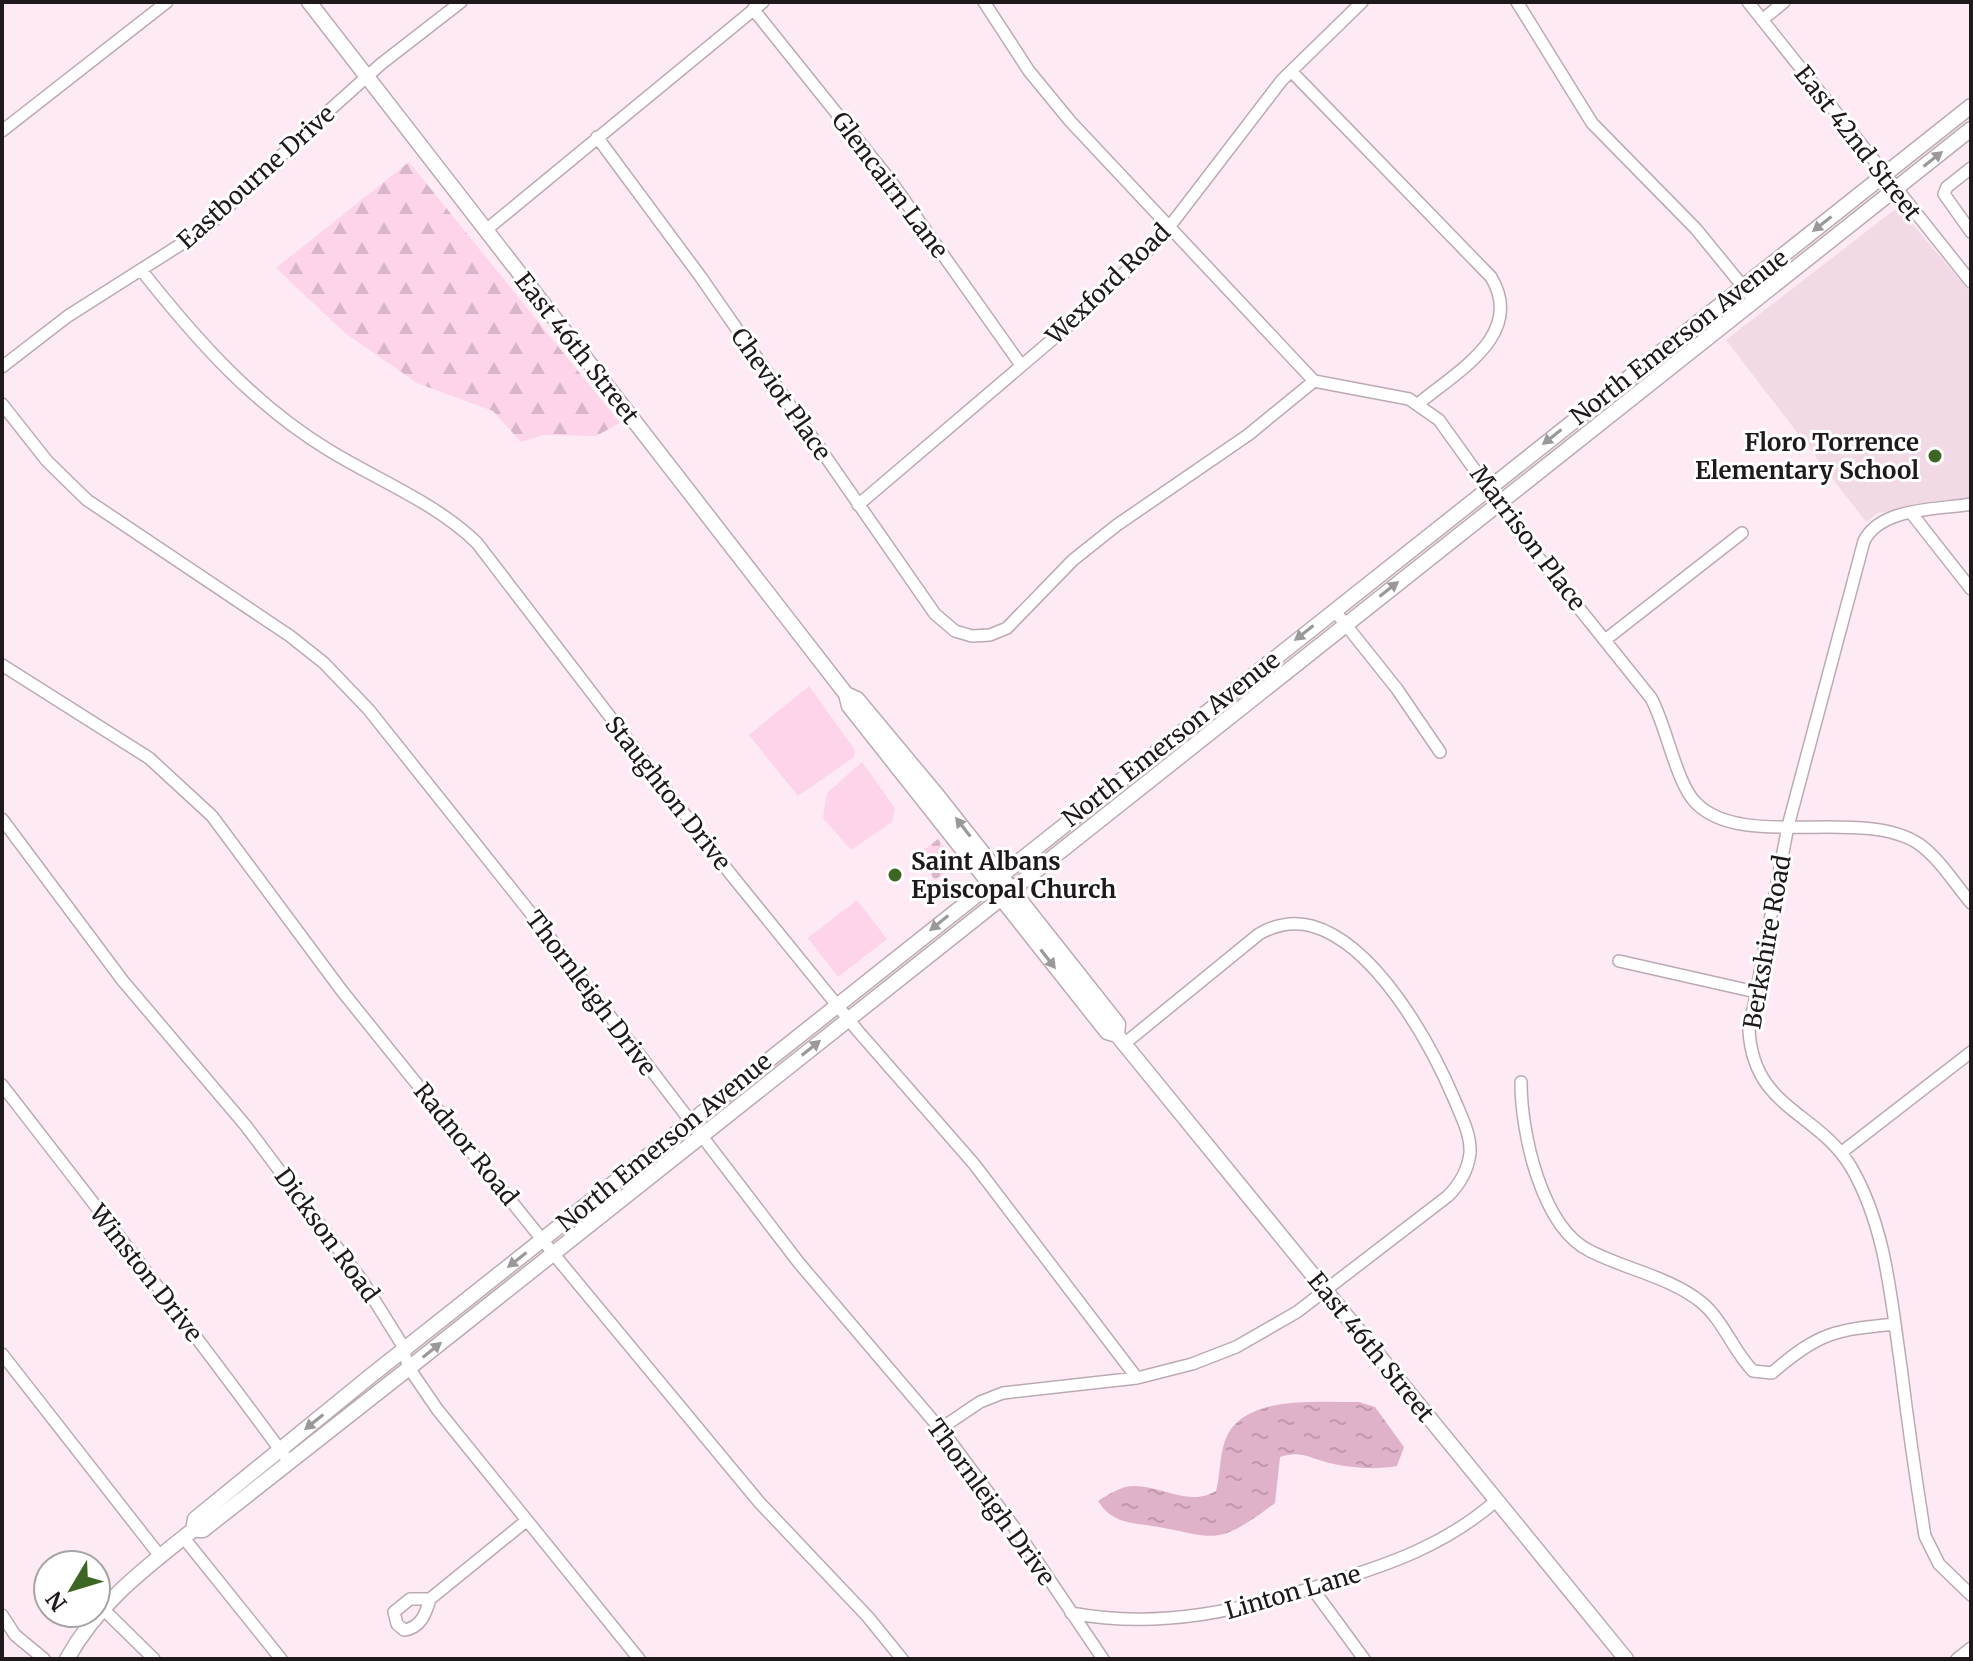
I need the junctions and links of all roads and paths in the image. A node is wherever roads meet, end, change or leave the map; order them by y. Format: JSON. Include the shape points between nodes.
{"nodes":[{"id":1,"x":167,"y":2,"type":"edge"},
{"id":2,"x":309,"y":2,"type":"edge"},
{"id":3,"x":461,"y":2,"type":"edge"},
{"id":4,"x":984,"y":2,"type":"edge"},
{"id":5,"x":1362,"y":2,"type":"edge"},
{"id":6,"x":1517,"y":2,"type":"edge"},
{"id":7,"x":1748,"y":2,"type":"edge"},
{"id":8,"x":1784,"y":2,"type":"edge"},
{"id":9,"x":758,"y":6,"type":"edge"},
{"id":10,"x":1762,"y":20,"type":"junction"},
{"id":11,"x":1291,"y":71,"type":"junction"},
{"id":12,"x":367,"y":77,"type":"junction"},
{"id":13,"x":1971,"y":106,"type":"edge"},
{"id":14,"x":1971,"y":129,"type":"edge"},
{"id":15,"x":2,"y":131,"type":"edge"},
{"id":16,"x":597,"y":137,"type":"junction"},
{"id":17,"x":1971,"y":168,"type":"edge"},
{"id":18,"x":1883,"y":176,"type":"junction"},
{"id":19,"x":1894,"y":189,"type":"junction"},
{"id":20,"x":1170,"y":226,"type":"junction"},
{"id":21,"x":486,"y":230,"type":"junction"},
{"id":22,"x":1971,"y":232,"type":"edge"},
{"id":23,"x":142,"y":271,"type":"junction"},
{"id":24,"x":1971,"y":282,"type":"edge"},
{"id":25,"x":1743,"y":286,"type":"junction"},
{"id":26,"x":1754,"y":300,"type":"junction"},
{"id":27,"x":1021,"y":365,"type":"junction"},
{"id":28,"x":2,"y":367,"type":"edge"},
{"id":29,"x":1314,"y":381,"type":"junction"},
{"id":30,"x":2,"y":404,"type":"edge"},
{"id":31,"x":1418,"y":404,"type":"junction"},
{"id":32,"x":1488,"y":488,"type":"junction"},
{"id":33,"x":1498,"y":503,"type":"junction"},
{"id":34,"x":1971,"y":504,"type":"edge"},
{"id":35,"x":858,"y":505,"type":"junction"},
{"id":36,"x":1912,"y":514,"type":"junction"},
{"id":37,"x":1742,"y":533,"type":"dead end"},
{"id":38,"x":1971,"y":589,"type":"edge"},
{"id":39,"x":1334,"y":610,"type":"junction"},
{"id":40,"x":1345,"y":624,"type":"junction"},
{"id":41,"x":1605,"y":640,"type":"junction"},
{"id":42,"x":2,"y":665,"type":"edge"},
{"id":43,"x":846,"y":694,"type":"junction"},
{"id":44,"x":1440,"y":752,"type":"dead end"},
{"id":45,"x":2,"y":819,"type":"edge"},
{"id":46,"x":1788,"y":826,"type":"junction"},
{"id":47,"x":1000,"y":874,"type":"junction"},
{"id":48,"x":988,"y":884,"type":"junction"},
{"id":49,"x":1011,"y":888,"type":"junction"},
{"id":50,"x":998,"y":898,"type":"junction"},
{"id":51,"x":1971,"y":903,"type":"edge"},
{"id":52,"x":1619,"y":961,"type":"dead end"},
{"id":53,"x":1756,"y":992,"type":"junction"},
{"id":54,"x":836,"y":1005,"type":"junction"},
{"id":55,"x":848,"y":1018,"type":"junction"},
{"id":56,"x":1120,"y":1039,"type":"junction"},
{"id":57,"x":1971,"y":1052,"type":"edge"},
{"id":58,"x":1521,"y":1082,"type":"dead end"},
{"id":59,"x":2,"y":1085,"type":"edge"},
{"id":60,"x":689,"y":1122,"type":"junction"},
{"id":61,"x":700,"y":1136,"type":"junction"},
{"id":62,"x":1842,"y":1152,"type":"junction"},
{"id":63,"x":542,"y":1240,"type":"junction"},
{"id":64,"x":553,"y":1253,"type":"junction"},
{"id":65,"x":1325,"y":1291,"type":"junction"},
{"id":66,"x":1895,"y":1324,"type":"junction"},
{"id":67,"x":405,"y":1349,"type":"junction"},
{"id":68,"x":2,"y":1354,"type":"edge"},
{"id":69,"x":409,"y":1368,"type":"junction"},
{"id":70,"x":1137,"y":1378,"type":"junction"},
{"id":71,"x":940,"y":1429,"type":"junction"},
{"id":72,"x":285,"y":1456,"type":"junction"},
{"id":73,"x":1497,"y":1500,"type":"junction"},
{"id":74,"x":526,"y":1521,"type":"junction"},
{"id":75,"x":188,"y":1533,"type":"junction"},
{"id":76,"x":160,"y":1556,"type":"junction"},
{"id":77,"x":1312,"y":1588,"type":"junction"},
{"id":78,"x":1971,"y":1595,"type":"edge"},
{"id":79,"x":112,"y":1599,"type":"edge"},
{"id":80,"x":430,"y":1599,"type":"dead end"},
{"id":81,"x":1071,"y":1613,"type":"junction"},
{"id":82,"x":112,"y":1618,"type":"edge"},
{"id":83,"x":3,"y":1622,"type":"edge"},
{"id":84,"x":88,"y":1629,"type":"edge"},
{"id":85,"x":1971,"y":1648,"type":"edge"},
{"id":86,"x":41,"y":1657,"type":"edge"},
{"id":87,"x":67,"y":1659,"type":"edge"},
{"id":88,"x":154,"y":1659,"type":"edge"},
{"id":89,"x":281,"y":1659,"type":"edge"},
{"id":90,"x":639,"y":1659,"type":"edge"},
{"id":91,"x":902,"y":1659,"type":"edge"},
{"id":92,"x":1103,"y":1659,"type":"edge"},
{"id":93,"x":1364,"y":1659,"type":"edge"},
{"id":94,"x":1626,"y":1659,"type":"edge"},
{"id":95,"x":1957,"y":1659,"type":"edge"}],
"edges":[{"from":1,"to":15,"type":"street"},
{"from":2,"to":12,"type":"main road","name":"East 46th Street"},
{"from":3,"to":12,"type":"street","name":"Eastbourne Drive"},
{"from":4,"to":20,"type":"street","via":[[1047,95]]},
{"from":5,"to":11,"type":"street","name":"Wexford Road"},
{"from":6,"to":25,"type":"street","via":[[1592,123],[1696,229]]},
{"from":7,"to":10,"type":"street","name":"East 42nd Street"},
{"from":8,"to":10,"type":"street"},
{"from":9,"to":16,"type":"street"},
{"from":9,"to":27,"type":"street","name":"Glencairn Lane"},
{"from":10,"to":18,"type":"street","name":"East 42nd Street"},
{"from":11,"to":20,"type":"street","name":"Wexford Road"},
{"from":11,"to":31,"type":"street","via":[[1430,212],[1500,293],[1501,319],[1492,340]]},
{"from":12,"to":21,"type":"main road","name":"East 46th Street"},
{"from":12,"to":23,"type":"street","name":"Eastbourne Drive","via":[[212,223]]},
{"from":13,"to":18,"type":"main road","name":"North Emerson Avenue"},
{"from":19,"to":14,"type":"main road","name":"North Emerson Avenue","one_way":true},
{"from":16,"to":21,"type":"street"},
{"from":16,"to":35,"type":"street","name":"Cheviot Place"},
{"from":17,"to":22,"type":"street","via":[[1944,194]]},
{"from":18,"to":19,"type":"street","name":"East 42nd Street"},
{"from":18,"to":25,"type":"main road","name":"North Emerson Avenue","one_way":true},
{"from":19,"to":24,"type":"street","name":"East 42nd Street"},
{"from":19,"to":26,"type":"main road","name":"North Emerson Avenue"},
{"from":20,"to":27,"type":"street","name":"Wexford Road","via":[[1084,312]]},
{"from":20,"to":29,"type":"street"},
{"from":21,"to":43,"type":"main road","name":"East 46th Street"},
{"from":23,"to":28,"type":"street","name":"Eastbourne Drive","via":[[68,316]]},
{"from":23,"to":54,"type":"street","name":"Staughton Drive","via":[[213,357],[306,435],[441,513],[477,543]]},
{"from":25,"to":26,"type":"street"},
{"from":25,"to":32,"type":"main road","name":"North Emerson Avenue","one_way":true},
{"from":26,"to":33,"type":"main road","name":"North Emerson Avenue"},
{"from":27,"to":35,"type":"street","name":"Wexford Road"},
{"from":29,"to":31,"type":"street"},
{"from":29,"to":35,"type":"street","name":"Cheviot Place","via":[[1248,435],[1084,551],[995,634],[955,631],[937,617]]},
{"from":30,"to":60,"type":"street","name":"Thornleigh Drive","via":[[47,461],[87,500],[290,636],[343,681],[541,926]]},
{"from":31,"to":32,"type":"street","name":"Marrison Place","via":[[1439,420]]},
{"from":32,"to":33,"type":"street","name":"Marrison Place"},
{"from":32,"to":39,"type":"main road","name":"North Emerson Avenue"},
{"from":40,"to":33,"type":"main road","name":"North Emerson Avenue","one_way":true},
{"from":33,"to":41,"type":"street","name":"Marrison Place"},
{"from":34,"to":36,"type":"street","name":"Berkshire Road"},
{"from":36,"to":38,"type":"street"},
{"from":36,"to":46,"type":"street","name":"Berkshire Road","via":[[1882,521],[1864,541]]},
{"from":37,"to":41,"type":"street"},
{"from":39,"to":40,"type":"street"},
{"from":39,"to":47,"type":"main road","name":"North Emerson Avenue","one_way":true},
{"from":40,"to":44,"type":"street"},
{"from":40,"to":49,"type":"main road","name":"North Emerson Avenue"},
{"from":41,"to":46,"type":"street","name":"Marrison Place","via":[[1658,709],[1682,782],[1694,801],[1723,821]]},
{"from":42,"to":63,"type":"street","name":"Radnor Road","via":[[149,758],[192,794]]},
{"from":47,"to":43,"type":"main road","name":"East 46th Street","one_way":true,"via":[[857,699]]},
{"from":43,"to":48,"type":"main road","name":"East 46th Street","via":[[849,706]]},
{"from":45,"to":67,"type":"street","name":"Dickson Road","via":[[123,981],[246,1126],[363,1282]]},
{"from":46,"to":51,"type":"street","name":"Marrison Place","via":[[1903,836],[1932,856]]},
{"from":46,"to":53,"type":"street","name":"Berkshire Road"},
{"from":47,"to":48,"type":"main road","name":"North Emerson Avenue"},
{"from":47,"to":49,"type":"main road","name":"East 46th Street"},
{"from":48,"to":50,"type":"main road","name":"East 46th Street"},
{"from":48,"to":54,"type":"main road","name":"North Emerson Avenue","one_way":true},
{"from":49,"to":50,"type":"main road","name":"North Emerson Avenue"},
{"from":49,"to":56,"type":"main road","name":"East 46th Street","via":[[1118,1024]]},
{"from":50,"to":55,"type":"main road","name":"North Emerson Avenue"},
{"from":50,"to":56,"type":"main road","name":"East 46th Street","one_way":true,"via":[[1107,1032]]},
{"from":52,"to":53,"type":"street"},
{"from":53,"to":62,"type":"street","name":"Berkshire Road","via":[[1750,1044],[1758,1074],[1782,1104]]},
{"from":54,"to":55,"type":"street","name":"Staughton Drive"},
{"from":54,"to":60,"type":"main road","name":"North Emerson Avenue"},
{"from":61,"to":55,"type":"main road","name":"North Emerson Avenue","one_way":true},
{"from":55,"to":70,"type":"street","name":"Staughton Drive","via":[[974,1164]]},
{"from":56,"to":65,"type":"main road","name":"East 46th Street"},
{"from":56,"to":65,"type":"street","via":[[1255,936],[1283,925],[1304,924],[1328,933],[1392,991],[1443,1071],[1469,1137],[1468,1163],[1448,1196]]},
{"from":57,"to":62,"type":"street"},
{"from":58,"to":66,"type":"street","via":[[1521,1117],[1548,1203],[1563,1230],[1587,1250],[1702,1303],[1753,1371],[1772,1373],[1803,1346],[1827,1334]]},
{"from":59,"to":72,"type":"street","name":"Winston Drive"},
{"from":60,"to":61,"type":"street","name":"Thornleigh Drive"},
{"from":60,"to":63,"type":"main road","name":"North Emerson Avenue"},
{"from":61,"to":64,"type":"main road","name":"North Emerson Avenue"},
{"from":61,"to":71,"type":"street","name":"Thornleigh Drive","via":[[823,1295]]},
{"from":62,"to":66,"type":"street","name":"Berkshire Road","via":[[1877,1228]]},
{"from":63,"to":64,"type":"street","name":"Radnor Road"},
{"from":63,"to":67,"type":"main road","name":"North Emerson Avenue","one_way":true},
{"from":69,"to":64,"type":"main road","name":"North Emerson Avenue","one_way":true},
{"from":64,"to":91,"type":"street","name":"Radnor Road","via":[[759,1502]]},
{"from":65,"to":70,"type":"street","via":[[1236,1347]]},
{"from":65,"to":73,"type":"main road","name":"East 46th Street"},
{"from":66,"to":78,"type":"street","name":"Berkshire Road","via":[[1926,1543]]},
{"from":67,"to":69,"type":"street","name":"Dickson Road"},
{"from":67,"to":72,"type":"main road","name":"North Emerson Avenue","one_way":true},
{"from":68,"to":76,"type":"street"},
{"from":69,"to":72,"type":"main road","name":"North Emerson Avenue"},
{"from":69,"to":74,"type":"street","name":"Dickson Road"},
{"from":70,"to":71,"type":"street","via":[[1010,1391],[980,1402]]},
{"from":71,"to":81,"type":"street","name":"Thornleigh Drive"},
{"from":72,"to":75,"type":"main road","name":"North Emerson Avenue","via":[[203,1530]]},
{"from":73,"to":77,"type":"street","name":"Linton Lane","via":[[1422,1551]]},
{"from":73,"to":94,"type":"main road","name":"East 46th Street"},
{"from":74,"to":80,"type":"street"},
{"from":74,"to":90,"type":"street","name":"Dickson Road"},
{"from":75,"to":76,"type":"main road","name":"North Emerson Avenue"},
{"from":75,"to":89,"type":"street"},
{"from":76,"to":79,"type":"main road","name":"North Emerson Avenue"},
{"from":77,"to":81,"type":"street","name":"Linton Lane","via":[[1242,1609],[1187,1618]]},
{"from":77,"to":93,"type":"street"},
{"from":81,"to":92,"type":"street","name":"Thornleigh Drive"},
{"from":82,"to":88,"type":"street"},
{"from":83,"to":86,"type":"street"},
{"from":84,"to":87,"type":"main road","name":"North Emerson Avenue"},
{"from":85,"to":95,"type":"street"}]}
